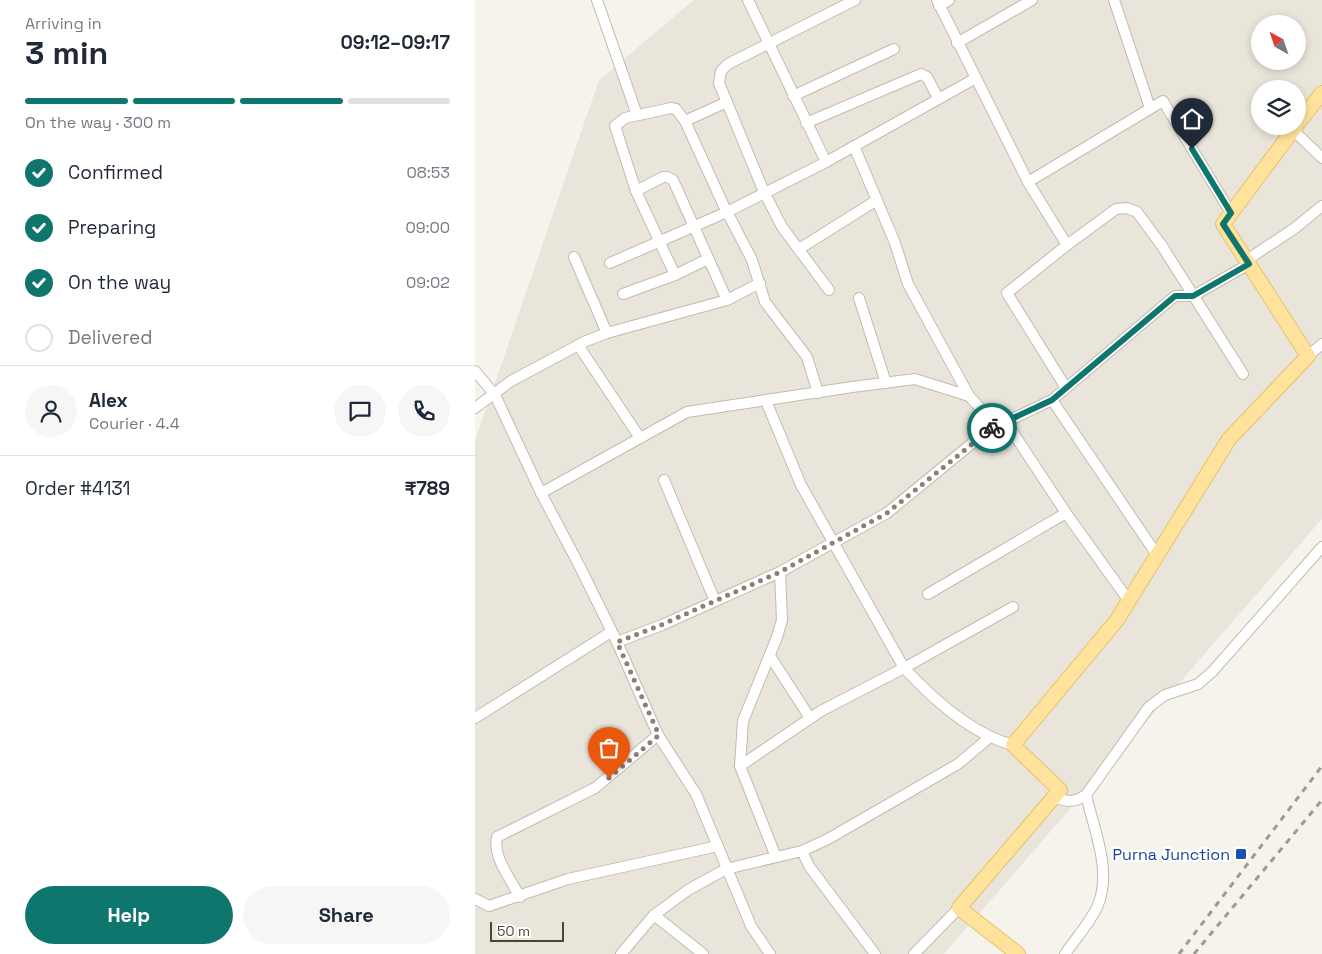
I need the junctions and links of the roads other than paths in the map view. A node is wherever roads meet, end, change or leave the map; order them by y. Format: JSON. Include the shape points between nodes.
{"nodes":[{"id":1,"x":597,"y":0,"type":"edge"},
{"id":2,"x":748,"y":0,"type":"edge"},
{"id":3,"x":855,"y":0,"type":"edge"},
{"id":4,"x":949,"y":0,"type":"edge"},
{"id":5,"x":1032,"y":0,"type":"edge"},
{"id":6,"x":1114,"y":0,"type":"edge"},
{"id":7,"x":938,"y":3,"type":"edge"},
{"id":8,"x":957,"y":43,"type":"junction"},
{"id":9,"x":768,"y":44,"type":"junction"},
{"id":10,"x":894,"y":49,"type":"dead end"},
{"id":11,"x":976,"y":78,"type":"junction"},
{"id":12,"x":1322,"y":93,"type":"edge"},
{"id":13,"x":793,"y":96,"type":"junction"},
{"id":14,"x":938,"y":98,"type":"junction"},
{"id":15,"x":727,"y":102,"type":"junction"},
{"id":16,"x":1150,"y":108,"type":"junction"},
{"id":17,"x":1306,"y":113,"type":"edge"},
{"id":18,"x":637,"y":116,"type":"junction"},
{"id":19,"x":685,"y":121,"type":"junction"},
{"id":20,"x":806,"y":123,"type":"junction"},
{"id":21,"x":1288,"y":135,"type":"edge"},
{"id":22,"x":1303,"y":135,"type":"edge"},
{"id":23,"x":854,"y":146,"type":"junction"},
{"id":24,"x":1322,"y":158,"type":"edge"},
{"id":25,"x":827,"y":162,"type":"junction"},
{"id":26,"x":1028,"y":182,"type":"junction"},
{"id":27,"x":636,"y":191,"type":"junction"},
{"id":28,"x":764,"y":192,"type":"junction"},
{"id":29,"x":877,"y":200,"type":"junction"},
{"id":30,"x":1322,"y":206,"type":"edge"},
{"id":31,"x":727,"y":212,"type":"junction"},
{"id":32,"x":1231,"y":213,"type":"junction"},
{"id":33,"x":693,"y":228,"type":"junction"},
{"id":34,"x":660,"y":242,"type":"junction"},
{"id":35,"x":1067,"y":245,"type":"junction"},
{"id":36,"x":799,"y":249,"type":"junction"},
{"id":37,"x":574,"y":257,"type":"dead end"},
{"id":38,"x":708,"y":259,"type":"junction"},
{"id":39,"x":1248,"y":262,"type":"junction"},
{"id":40,"x":610,"y":263,"type":"dead end"},
{"id":41,"x":675,"y":275,"type":"junction"},
{"id":42,"x":760,"y":283,"type":"junction"},
{"id":43,"x":829,"y":290,"type":"dead end"},
{"id":44,"x":623,"y":294,"type":"dead end"},
{"id":45,"x":1193,"y":296,"type":"junction"},
{"id":46,"x":859,"y":298,"type":"dead end"},
{"id":47,"x":727,"y":300,"type":"junction"},
{"id":48,"x":607,"y":333,"type":"junction"},
{"id":49,"x":1322,"y":344,"type":"edge"},
{"id":50,"x":578,"y":345,"type":"junction"},
{"id":51,"x":1308,"y":356,"type":"junction"},
{"id":52,"x":475,"y":371,"type":"edge"},
{"id":53,"x":1243,"y":374,"type":"dead end"},
{"id":54,"x":886,"y":383,"type":"junction"},
{"id":55,"x":1066,"y":388,"type":"junction"},
{"id":56,"x":817,"y":392,"type":"junction"},
{"id":57,"x":495,"y":395,"type":"junction"},
{"id":58,"x":969,"y":396,"type":"junction"},
{"id":59,"x":1052,"y":400,"type":"junction"},
{"id":60,"x":766,"y":401,"type":"junction"},
{"id":61,"x":475,"y":408,"type":"edge"},
{"id":62,"x":1001,"y":424,"type":"junction"},
{"id":63,"x":640,"y":438,"type":"junction"},
{"id":64,"x":663,"y":480,"type":"dead end"},
{"id":65,"x":541,"y":493,"type":"junction"},
{"id":66,"x":1066,"y":514,"type":"junction"},
{"id":67,"x":833,"y":543,"type":"junction"},
{"id":68,"x":1322,"y":547,"type":"edge"},
{"id":69,"x":1157,"y":554,"type":"junction"},
{"id":70,"x":780,"y":572,"type":"junction"},
{"id":71,"x":927,"y":594,"type":"dead end"},
{"id":72,"x":715,"y":601,"type":"junction"},
{"id":73,"x":1129,"y":601,"type":"junction"},
{"id":74,"x":1013,"y":607,"type":"dead end"},
{"id":75,"x":611,"y":632,"type":"junction"},
{"id":76,"x":617,"y":642,"type":"junction"},
{"id":77,"x":769,"y":656,"type":"junction"},
{"id":78,"x":904,"y":668,"type":"junction"},
{"id":79,"x":475,"y":718,"type":"edge"},
{"id":80,"x":810,"y":718,"type":"junction"},
{"id":81,"x":659,"y":735,"type":"junction"},
{"id":82,"x":990,"y":737,"type":"junction"},
{"id":83,"x":1013,"y":745,"type":"junction"},
{"id":84,"x":740,"y":766,"type":"junction"},
{"id":85,"x":1085,"y":795,"type":"junction"},
{"id":86,"x":1054,"y":797,"type":"junction"},
{"id":87,"x":718,"y":846,"type":"junction"},
{"id":88,"x":802,"y":851,"type":"junction"},
{"id":89,"x":776,"y":857,"type":"junction"},
{"id":90,"x":726,"y":869,"type":"junction"},
{"id":91,"x":520,"y":897,"type":"junction"},
{"id":92,"x":475,"y":899,"type":"edge"},
{"id":93,"x":959,"y":908,"type":"junction"},
{"id":94,"x":654,"y":915,"type":"junction"},
{"id":95,"x":621,"y":954,"type":"edge"},
{"id":96,"x":703,"y":954,"type":"edge"},
{"id":97,"x":770,"y":954,"type":"edge"},
{"id":98,"x":875,"y":954,"type":"edge"},
{"id":99,"x":914,"y":954,"type":"edge"},
{"id":100,"x":1017,"y":954,"type":"edge"},
{"id":101,"x":1065,"y":954,"type":"edge"}],
"edges":[{"from":1,"to":18,"type":"street"},
{"from":2,"to":9,"type":"street"},
{"from":3,"to":9,"type":"street"},
{"from":4,"to":7,"type":"street"},
{"from":5,"to":8,"type":"street"},
{"from":6,"to":16,"type":"street"},
{"from":7,"to":8,"type":"street"},
{"from":8,"to":11,"type":"street"},
{"from":9,"to":13,"type":"street"},
{"from":9,"to":15,"type":"street","via":[[728,64],[721,71],[719,83]]},
{"from":10,"to":13,"type":"street"},
{"from":11,"to":14,"type":"street"},
{"from":11,"to":26,"type":"street"},
{"from":12,"to":17,"type":"main road"},
{"from":13,"to":20,"type":"street"},
{"from":14,"to":20,"type":"street","via":[[927,77],[921,74]]},
{"from":14,"to":23,"type":"street"},
{"from":15,"to":19,"type":"street"},
{"from":15,"to":28,"type":"street"},
{"from":16,"to":26,"type":"street"},
{"from":16,"to":32,"type":"street","via":[[1163,101]]},
{"from":18,"to":19,"type":"street","via":[[671,108],[676,109]]},
{"from":18,"to":27,"type":"street","via":[[625,118],[615,126]]},
{"from":19,"to":31,"type":"street"},
{"from":20,"to":25,"type":"street"},
{"from":21,"to":32,"type":"main road"},
{"from":22,"to":24,"type":"street"},
{"from":23,"to":25,"type":"street"},
{"from":23,"to":29,"type":"street"},
{"from":25,"to":28,"type":"street"},
{"from":26,"to":35,"type":"street"},
{"from":27,"to":33,"type":"street","via":[[670,178]]},
{"from":27,"to":34,"type":"street"},
{"from":28,"to":31,"type":"street"},
{"from":28,"to":36,"type":"street","via":[[782,227]]},
{"from":29,"to":36,"type":"street"},
{"from":29,"to":58,"type":"street","via":[[908,284]]},
{"from":30,"to":39,"type":"street"},
{"from":31,"to":33,"type":"street"},
{"from":31,"to":42,"type":"street","via":[[753,260]]},
{"from":32,"to":39,"type":"main road","via":[[1223,224]]},
{"from":33,"to":34,"type":"street"},
{"from":33,"to":38,"type":"street"},
{"from":34,"to":40,"type":"street"},
{"from":34,"to":41,"type":"street"},
{"from":35,"to":45,"type":"street","via":[[1116,209],[1127,208],[1137,212]]},
{"from":35,"to":55,"type":"street","via":[[1007,293]]},
{"from":36,"to":43,"type":"street"},
{"from":37,"to":48,"type":"street"},
{"from":38,"to":41,"type":"street"},
{"from":38,"to":47,"type":"street"},
{"from":39,"to":45,"type":"street"},
{"from":39,"to":51,"type":"main road"},
{"from":41,"to":44,"type":"street"},
{"from":42,"to":47,"type":"street"},
{"from":42,"to":56,"type":"street","via":[[769,309],[807,357]]},
{"from":45,"to":53,"type":"street"},
{"from":45,"to":55,"type":"street","via":[[1175,296]]},
{"from":46,"to":54,"type":"street"},
{"from":47,"to":48,"type":"street"},
{"from":48,"to":50,"type":"street"},
{"from":49,"to":51,"type":"street"},
{"from":50,"to":57,"type":"street","via":[[511,381]]},
{"from":50,"to":63,"type":"street"},
{"from":51,"to":69,"type":"main road","via":[[1229,439]]},
{"from":52,"to":57,"type":"street"},
{"from":54,"to":56,"type":"street"},
{"from":54,"to":58,"type":"street","via":[[915,379]]},
{"from":55,"to":59,"type":"street"},
{"from":56,"to":60,"type":"street"},
{"from":57,"to":61,"type":"street"},
{"from":57,"to":65,"type":"street"},
{"from":58,"to":62,"type":"street"},
{"from":59,"to":62,"type":"street"},
{"from":59,"to":69,"type":"street"},
{"from":60,"to":63,"type":"street","via":[[687,412]]},
{"from":60,"to":67,"type":"street","via":[[801,485]]},
{"from":62,"to":66,"type":"street"},
{"from":62,"to":67,"type":"street","via":[[987,430],[887,513]]},
{"from":63,"to":65,"type":"street"},
{"from":64,"to":72,"type":"street"},
{"from":65,"to":75,"type":"street"},
{"from":66,"to":71,"type":"street"},
{"from":66,"to":73,"type":"street"},
{"from":67,"to":70,"type":"street"},
{"from":67,"to":78,"type":"street"},
{"from":68,"to":85,"type":"street","via":[[1213,672],[1198,684],[1165,695],[1149,707]]},
{"from":69,"to":73,"type":"main road"},
{"from":70,"to":72,"type":"street"},
{"from":70,"to":77,"type":"street","via":[[782,620]]},
{"from":72,"to":76,"type":"street"},
{"from":73,"to":83,"type":"main road","via":[[1117,620]]},
{"from":74,"to":78,"type":"street"},
{"from":75,"to":76,"type":"street"},
{"from":75,"to":79,"type":"street"},
{"from":76,"to":81,"type":"street"},
{"from":77,"to":80,"type":"street"},
{"from":77,"to":84,"type":"street","via":[[743,721]]},
{"from":78,"to":80,"type":"street"},
{"from":78,"to":82,"type":"street","via":[[919,685]]},
{"from":80,"to":84,"type":"street"},
{"from":81,"to":87,"type":"street","via":[[696,794]]},
{"from":81,"to":91,"type":"street","via":[[595,788],[497,837],[498,854]]},
{"from":82,"to":83,"type":"street"},
{"from":82,"to":88,"type":"street","via":[[958,764],[828,840]]},
{"from":83,"to":86,"type":"main road","via":[[1059,790]]},
{"from":84,"to":89,"type":"street"},
{"from":85,"to":86,"type":"street","via":[[1077,801],[1067,802]]},
{"from":85,"to":101,"type":"street","via":[[1103,866],[1103,886],[1097,906]]},
{"from":86,"to":93,"type":"main road"},
{"from":87,"to":90,"type":"street"},
{"from":87,"to":91,"type":"street","via":[[568,879]]},
{"from":88,"to":89,"type":"street"},
{"from":88,"to":98,"type":"street","via":[[809,866]]},
{"from":89,"to":90,"type":"street"},
{"from":90,"to":94,"type":"street","via":[[688,890]]},
{"from":90,"to":97,"type":"street","via":[[751,926]]},
{"from":91,"to":92,"type":"street","via":[[489,906]]},
{"from":93,"to":99,"type":"street"},
{"from":93,"to":100,"type":"main road"},
{"from":94,"to":95,"type":"street"},
{"from":94,"to":96,"type":"street"}]}
